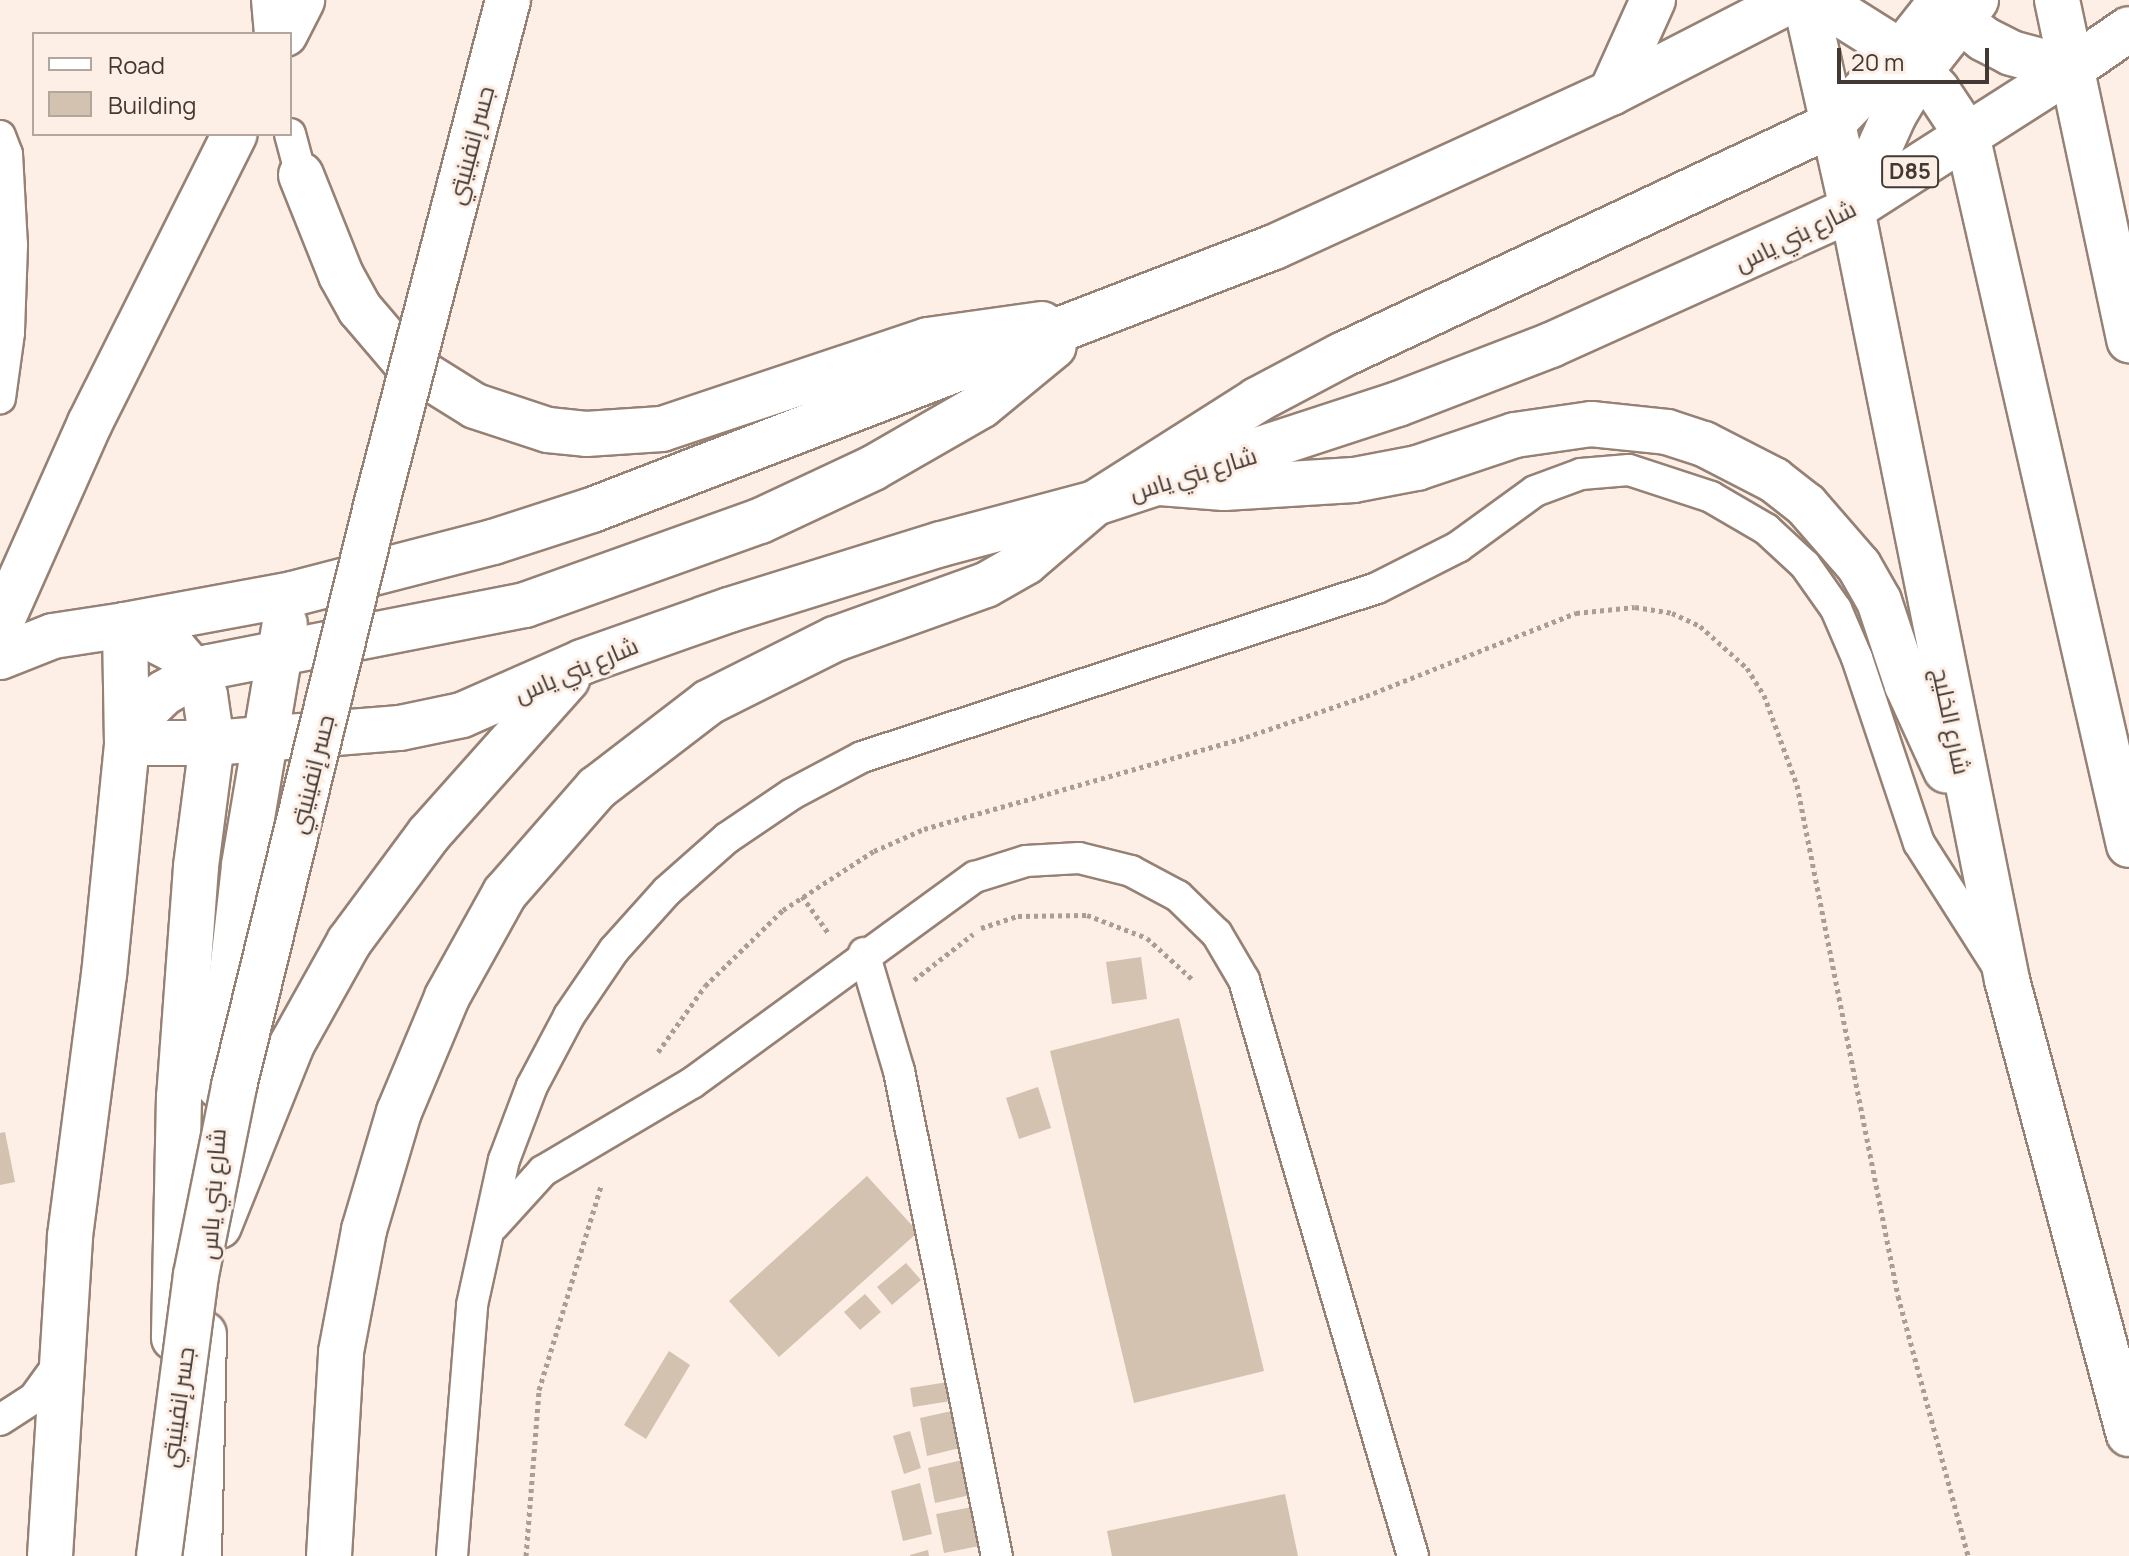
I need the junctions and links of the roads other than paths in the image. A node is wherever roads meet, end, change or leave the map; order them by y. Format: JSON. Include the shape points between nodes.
{"nodes":[{"id":1,"x":267,"y":0,"type":"edge"},
{"id":2,"x":302,"y":0,"type":"edge"},
{"id":3,"x":508,"y":0,"type":"edge"},
{"id":4,"x":1653,"y":0,"type":"edge"},
{"id":5,"x":1792,"y":0,"type":"edge"},
{"id":6,"x":1805,"y":0,"type":"edge"},
{"id":7,"x":1818,"y":0,"type":"edge"},
{"id":8,"x":2057,"y":0,"type":"edge"},
{"id":9,"x":1950,"y":5,"type":"edge"},
{"id":10,"x":2129,"y":29,"type":"edge"},
{"id":11,"x":270,"y":32,"type":"edge"},
{"id":12,"x":286,"y":32,"type":"edge"},
{"id":13,"x":1911,"y":61,"type":"junction"},
{"id":14,"x":2071,"y":69,"type":"junction"},
{"id":15,"x":1611,"y":93,"type":"junction"},
{"id":16,"x":1831,"y":125,"type":"junction"},
{"id":17,"x":1967,"y":135,"type":"junction"},
{"id":18,"x":0,"y":136,"type":"edge"},
{"id":19,"x":234,"y":136,"type":"edge"},
{"id":20,"x":291,"y":136,"type":"edge"},
{"id":21,"x":301,"y":175,"type":"joint"},
{"id":22,"x":1852,"y":209,"type":"junction"},
{"id":23,"x":0,"y":214,"type":"edge"},
{"id":24,"x":12,"y":245,"type":"junction"},
{"id":25,"x":1081,"y":324,"type":"junction"},
{"id":26,"x":2129,"y":340,"type":"edge"},
{"id":27,"x":0,"y":398,"type":"edge"},
{"id":28,"x":1160,"y":483,"type":"junction"},
{"id":29,"x":1095,"y":503,"type":"junction"},
{"id":30,"x":292,"y":594,"type":"junction"},
{"id":31,"x":0,"y":625,"type":"edge"},
{"id":32,"x":125,"y":625,"type":"junction"},
{"id":33,"x":280,"y":650,"type":"junction"},
{"id":34,"x":0,"y":657,"type":"edge"},
{"id":35,"x":582,"y":662,"type":"junction"},
{"id":36,"x":202,"y":670,"type":"junction"},
{"id":37,"x":265,"y":739,"type":"junction"},
{"id":38,"x":127,"y":743,"type":"junction"},
{"id":39,"x":212,"y":743,"type":"junction"},
{"id":40,"x":1972,"y":812,"type":"junction"},
{"id":41,"x":2129,"y":845,"type":"edge"},
{"id":42,"x":872,"y":948,"type":"junction"},
{"id":43,"x":2007,"y":980,"type":"junction"},
{"id":44,"x":485,"y":1237,"type":"junction"},
{"id":45,"x":206,"y":1263,"type":"junction"},
{"id":46,"x":58,"y":1365,"type":"junction"},
{"id":47,"x":0,"y":1420,"type":"edge"},
{"id":48,"x":2129,"y":1434,"type":"edge"},
{"id":49,"x":50,"y":1556,"type":"edge"},
{"id":50,"x":159,"y":1556,"type":"edge"},
{"id":51,"x":180,"y":1556,"type":"edge"},
{"id":52,"x":199,"y":1556,"type":"edge"},
{"id":53,"x":329,"y":1556,"type":"edge"},
{"id":54,"x":452,"y":1556,"type":"edge"},
{"id":55,"x":997,"y":1556,"type":"edge"},
{"id":56,"x":1413,"y":1556,"type":"edge"}],
"edges":[{"from":1,"to":11,"type":"lane"},
{"from":2,"to":12,"type":"main road"},
{"from":3,"to":50,"type":"main road","name":"جسر إنفينيتي","bridge":true,"via":[[377,502],[234,1086],[196,1275]]},
{"from":4,"to":15,"type":"main road"},
{"from":5,"to":15,"type":"main road"},
{"from":6,"to":16,"type":"main road","name":"شارع الخليج"},
{"from":7,"to":13,"type":"main road"},
{"from":8,"to":14,"type":"main road"},
{"from":9,"to":13,"type":"main road"},
{"from":9,"to":14,"type":"main road","via":[[2011,53]]},
{"from":10,"to":14,"type":"main road","name":"شارع بني ياس"},
{"from":13,"to":16,"type":"main road"},
{"from":13,"to":17,"type":"main road"},
{"from":13,"to":22,"type":"main road"},
{"from":14,"to":17,"type":"main road","name":"شارع بني ياس","number":"D85"},
{"from":14,"to":26,"type":"main road"},
{"from":15,"to":25,"type":"main road","via":[[1274,247]]},
{"from":16,"to":22,"type":"main road","name":"شارع الخليج"},
{"from":16,"to":29,"type":"main road","via":[[1342,355],[1257,400]]},
{"from":17,"to":22,"type":"main road","name":"شارع بني ياس","number":"D85"},
{"from":17,"to":41,"type":"main road"},
{"from":18,"to":24,"type":"lane","via":[[7,154]]},
{"from":19,"to":31,"type":"main road","via":[[90,423]]},
{"from":20,"to":21,"type":"lane"},
{"from":21,"to":25,"type":"main road","via":[[347,286],[406,363],[475,406],[548,430],[586,434],[662,429],[928,340],[991,328]]},
{"from":22,"to":28,"type":"main road","name":"شارع بني ياس","number":"D85","via":[[1551,345],[1398,404]]},
{"from":22,"to":40,"type":"main road","name":"شارع الخليج"},
{"from":23,"to":24,"type":"lane"},
{"from":24,"to":27,"type":"lane"},
{"from":25,"to":30,"type":"main road","via":[[592,510],[493,542]]},
{"from":25,"to":33,"type":"main road","via":[[981,406],[873,468],[760,521],[525,605]]},
{"from":28,"to":29,"type":"main road","name":"شارع بني ياس","number":"D85"},
{"from":28,"to":40,"type":"main road","via":[[1276,488],[1354,480],[1417,468],[1515,435],[1591,424],[1667,432],[1704,444],[1774,480],[1806,505],[1859,566],[1879,601],[1925,729]]},
{"from":29,"to":35,"type":"main road","name":"شارع بني ياس","number":"D85","via":[[911,553]]},
{"from":29,"to":53,"type":"main road","via":[[1038,553],[986,585],[835,639],[709,702],[597,788],[505,893],[435,1026],[399,1112],[364,1230],[341,1352]]},
{"from":30,"to":32,"type":"main road"},
{"from":30,"to":33,"type":"main road","name":"شارع بني ياس"},
{"from":32,"to":34,"type":"main road","via":[[53,636]]},
{"from":32,"to":36,"type":"main road"},
{"from":32,"to":38,"type":"main road"},
{"from":33,"to":36,"type":"main road"},
{"from":33,"to":37,"type":"main road","name":"شارع بني ياس"},
{"from":35,"to":37,"type":"main road","name":"شارع بني ياس","number":"D85","via":[[462,715],[400,728]]},
{"from":35,"to":45,"type":"main road","via":[[429,834],[349,942],[292,1044]]},
{"from":36,"to":37,"type":"main road"},
{"from":36,"to":38,"type":"main road","via":[[139,717]]},
{"from":36,"to":39,"type":"main road"},
{"from":37,"to":39,"type":"main road","name":"شارع بني ياس","number":"D85"},
{"from":37,"to":45,"type":"main road","name":"شارع بني ياس","via":[[236,929]]},
{"from":38,"to":39,"type":"main road","name":"شارع بني ياس","number":"D85"},
{"from":38,"to":46,"type":"main road"},
{"from":39,"to":51,"type":"main road","via":[[196,867],[179,1096],[173,1272]]},
{"from":40,"to":43,"type":"main road","name":"شارع الخليج"},
{"from":42,"to":44,"type":"lane","via":[[692,1083],[543,1171],[510,1202]]},
{"from":42,"to":55,"type":"lane"},
{"from":42,"to":56,"type":"lane","via":[[975,877],[1026,861],[1079,858],[1131,871],[1178,896],[1217,934],[1244,980]]},
{"from":43,"to":44,"type":"lane","via":[[1919,843],[1857,658],[1836,609],[1805,565],[1766,529],[1711,497],[1629,470],[1581,474],[1535,491],[1458,547],[1377,588],[862,757],[792,794],[727,838],[635,926],[569,1016],[532,1086],[504,1160]]},
{"from":43,"to":48,"type":"main road","name":"شارع الخليج"},
{"from":44,"to":54,"type":"lane","via":[[464,1374]]},
{"from":45,"to":52,"type":"main road","name":"شارع بني ياس"},
{"from":46,"to":47,"type":"lane","via":[[34,1398]]},
{"from":46,"to":49,"type":"main road"}]}
